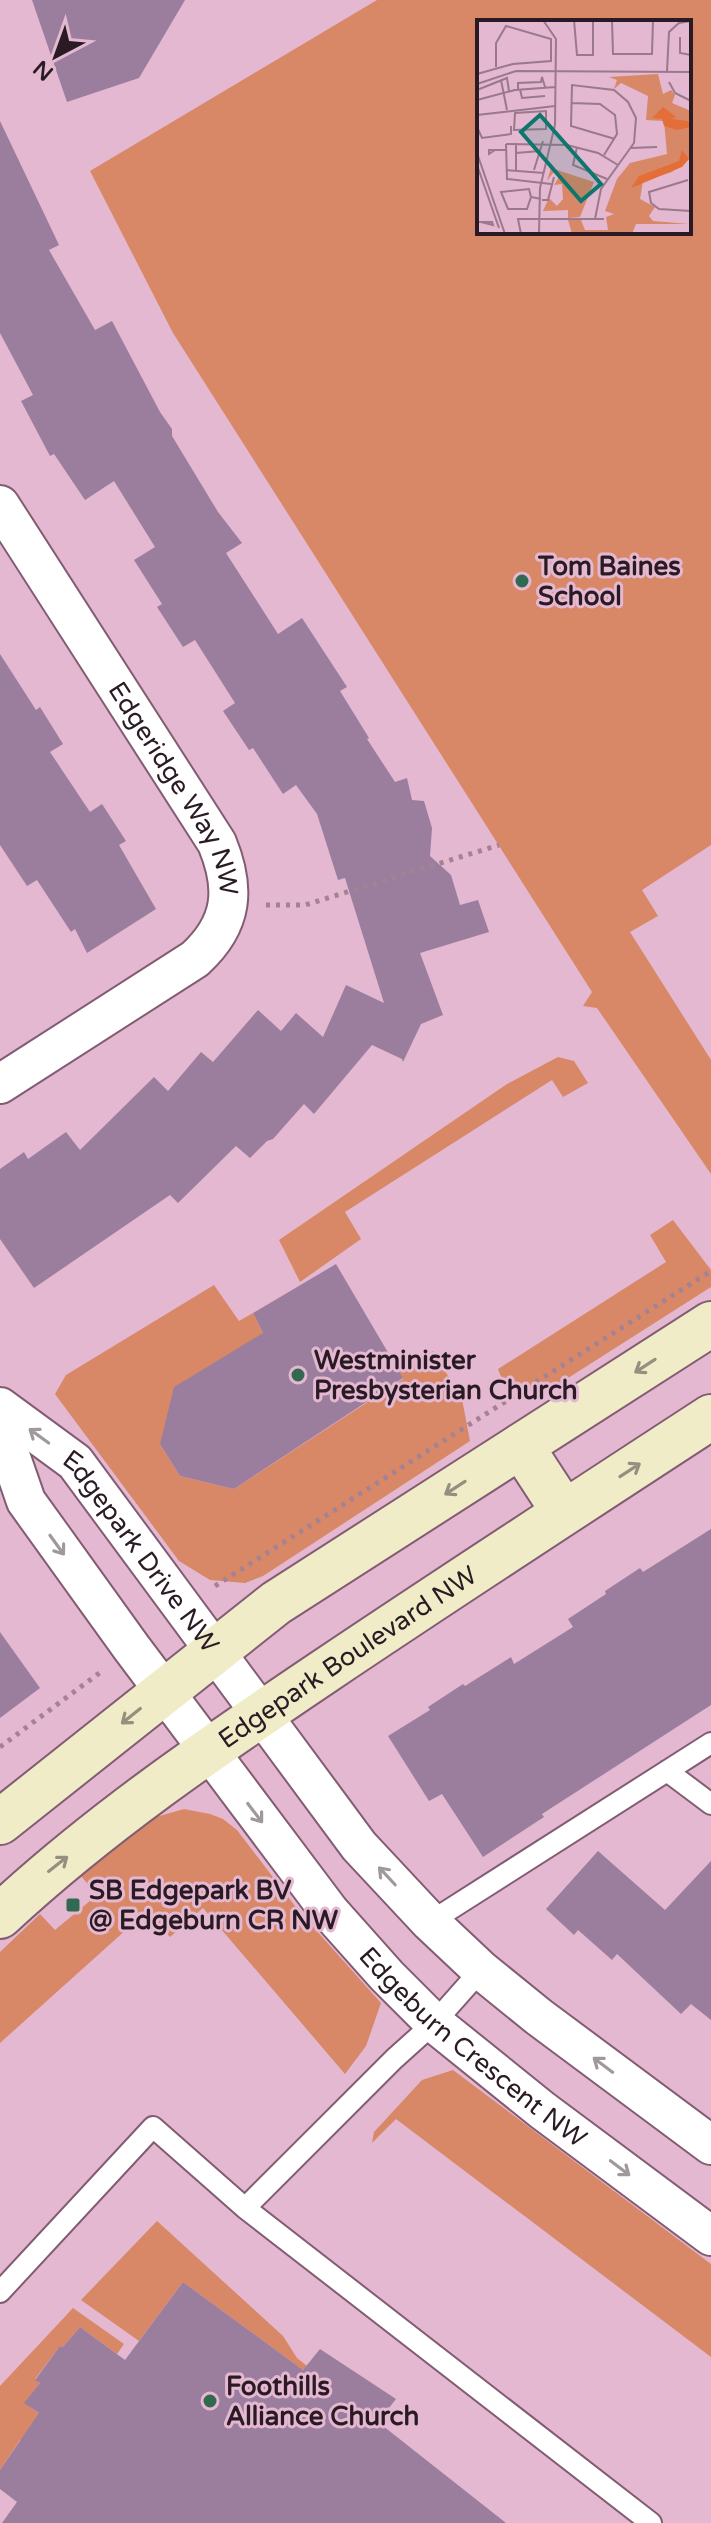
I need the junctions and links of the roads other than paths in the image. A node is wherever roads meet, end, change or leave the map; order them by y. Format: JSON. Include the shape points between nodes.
{"nodes":[{"id":1,"x":0,"y":505,"type":"edge"},
{"id":2,"x":0,"y":1084,"type":"edge"},
{"id":3,"x":711,"y":1324,"type":"edge"},
{"id":4,"x":0,"y":1407,"type":"edge"},
{"id":5,"x":711,"y":1417,"type":"edge"},
{"id":6,"x":0,"y":1426,"type":"edge"},
{"id":7,"x":521,"y":1446,"type":"junction"},
{"id":8,"x":564,"y":1512,"type":"junction"},
{"id":9,"x":214,"y":1650,"type":"junction"},
{"id":10,"x":164,"y":1690,"type":"junction"},
{"id":11,"x":261,"y":1714,"type":"junction"},
{"id":12,"x":711,"y":1743,"type":"edge"},
{"id":13,"x":208,"y":1751,"type":"junction"},
{"id":14,"x":667,"y":1771,"type":"junction"},
{"id":15,"x":711,"y":1804,"type":"edge"},
{"id":16,"x":0,"y":1822,"type":"edge"},
{"id":17,"x":0,"y":1916,"type":"edge"},
{"id":18,"x":430,"y":1922,"type":"junction"},
{"id":19,"x":481,"y":1970,"type":"junction"},
{"id":20,"x":434,"y":2023,"type":"junction"},
{"id":21,"x":711,"y":2145,"type":"edge"},
{"id":22,"x":245,"y":2208,"type":"junction"},
{"id":23,"x":711,"y":2236,"type":"edge"},
{"id":24,"x":0,"y":2292,"type":"edge"},
{"id":25,"x":651,"y":2523,"type":"edge"}],
"edges":[{"from":1,"to":2,"type":"street","name":"Edgeridge Way NW","via":[[217,843],[228,870],[229,905],[214,937],[195,959]]},
{"from":3,"to":7,"type":"street","one_way":true},
{"from":9,"to":4,"type":"street","name":"Edgepark Drive NW","one_way":true,"via":[[75,1462]]},
{"from":8,"to":5,"type":"street","name":"Edgepark Boulevard NW","one_way":true},
{"from":6,"to":10,"type":"street","name":"Edgepark Drive NW","one_way":true,"via":[[26,1501]]},
{"from":7,"to":8,"type":"street"},
{"from":7,"to":9,"type":"street","one_way":true,"via":[[276,1603]]},
{"from":8,"to":11,"type":"street","name":"Edgepark Boulevard NW"},
{"from":9,"to":10,"type":"street"},
{"from":9,"to":11,"type":"street","name":"Edgepark Drive NW"},
{"from":10,"to":13,"type":"street","name":"Edgepark Drive NW"},
{"from":10,"to":16,"type":"street","one_way":true},
{"from":11,"to":13,"type":"street","name":"Edgepark Boulevard NW"},
{"from":18,"to":11,"type":"street","one_way":true,"via":[[359,1846]]},
{"from":12,"to":14,"type":"lane"},
{"from":17,"to":13,"type":"street","name":"Edgepark Boulevard NW","one_way":true,"via":[[119,1815]]},
{"from":13,"to":20,"type":"street","name":"Edgeburn Crescent NW","one_way":true,"via":[[330,1912]]},
{"from":14,"to":15,"type":"lane"},
{"from":14,"to":18,"type":"lane"},
{"from":18,"to":19,"type":"street"},
{"from":19,"to":20,"type":"lane"},
{"from":21,"to":19,"type":"street","one_way":true},
{"from":20,"to":22,"type":"lane"},
{"from":20,"to":23,"type":"street","name":"Edgeburn Crescent NW","one_way":true},
{"from":22,"to":24,"type":"lane","via":[[153,2127]]},
{"from":22,"to":25,"type":"lane"}]}
